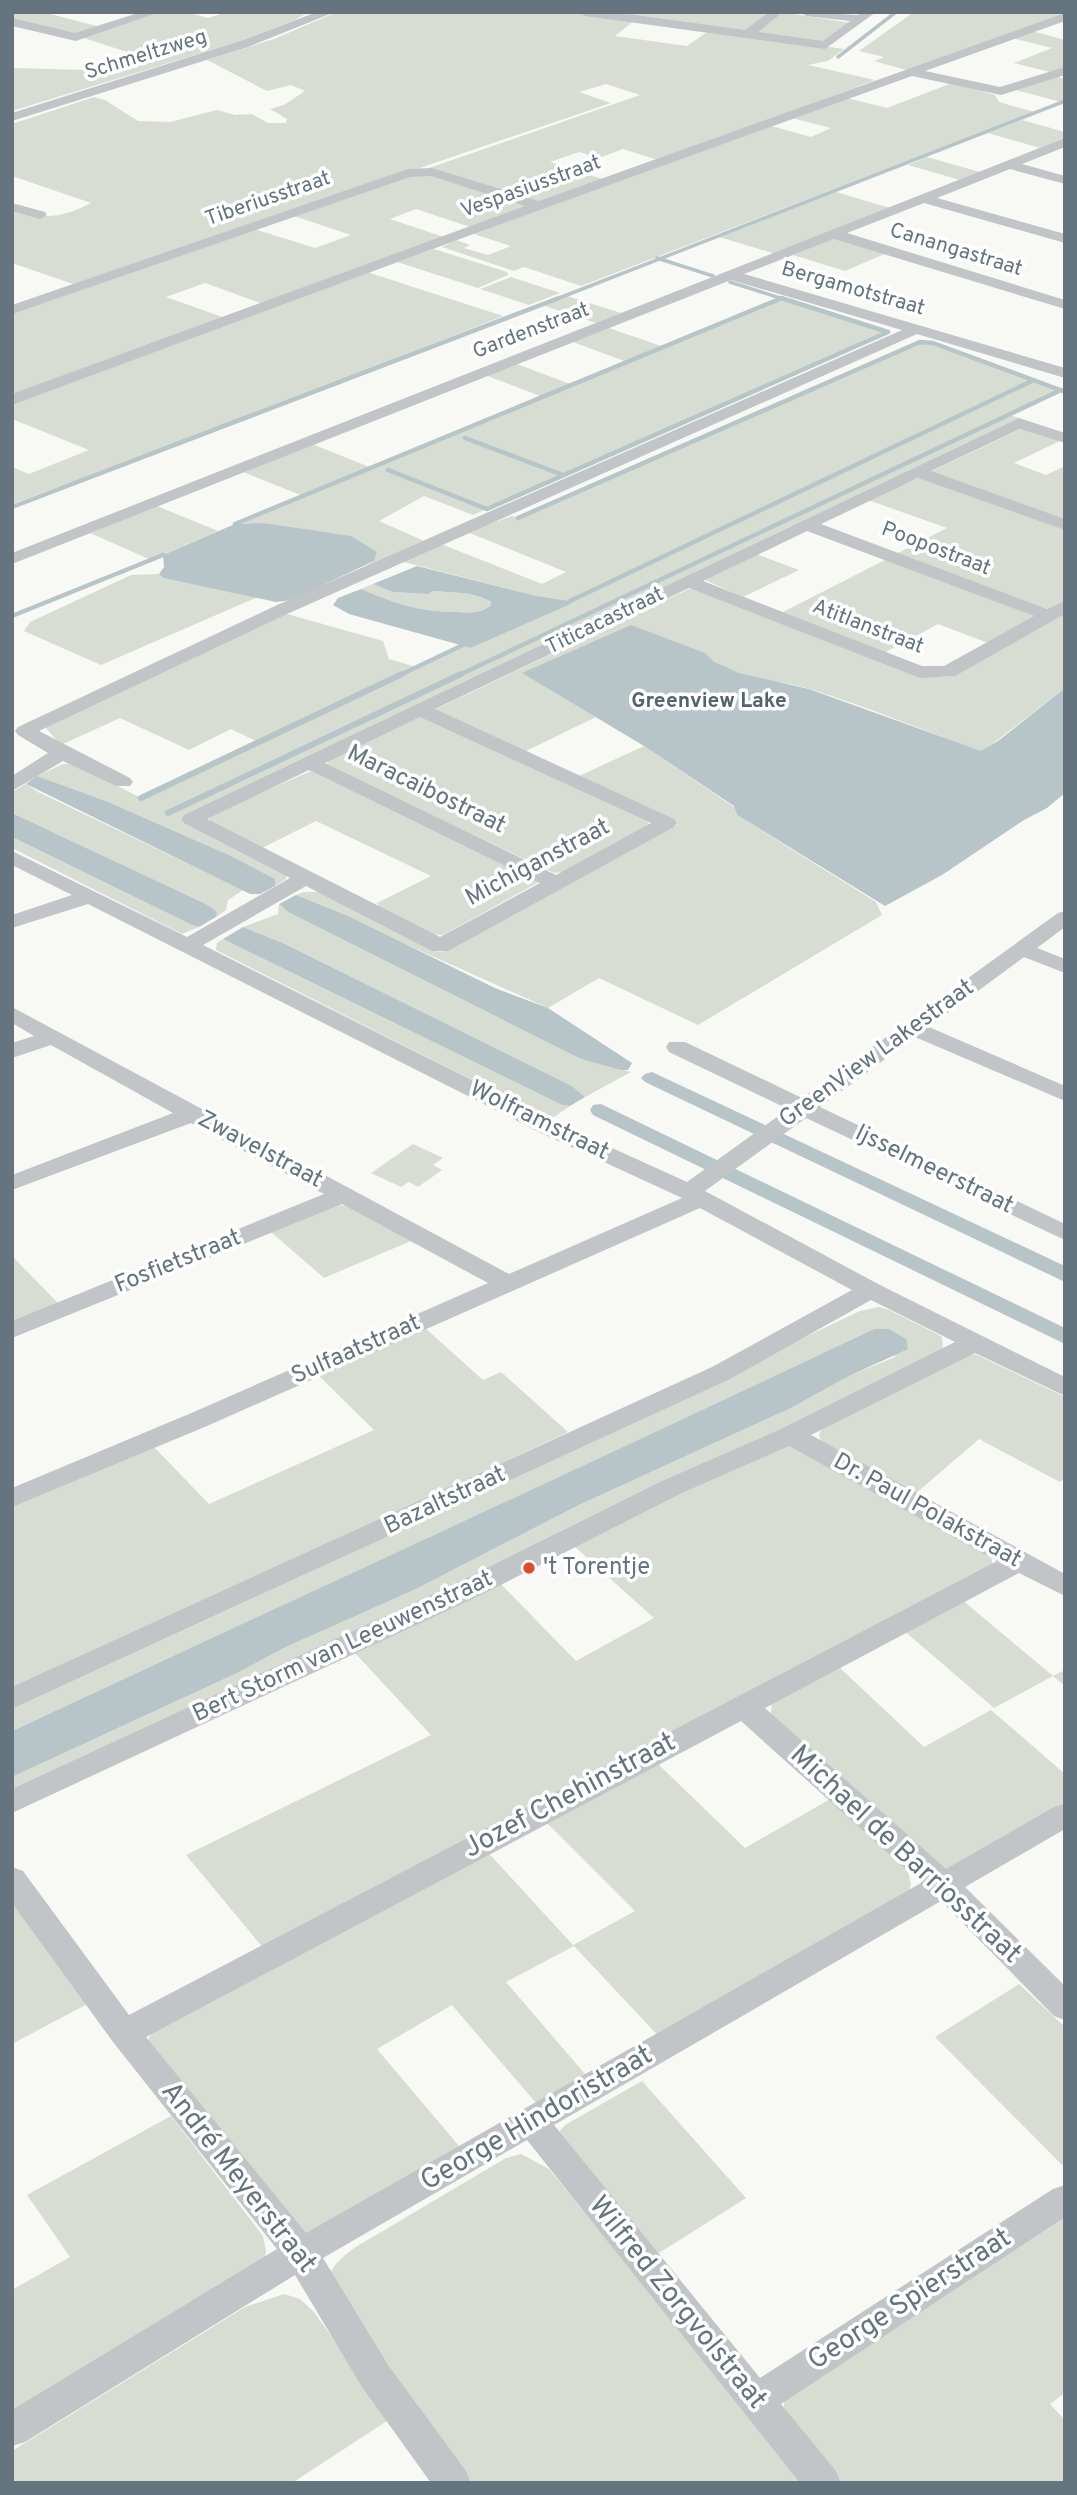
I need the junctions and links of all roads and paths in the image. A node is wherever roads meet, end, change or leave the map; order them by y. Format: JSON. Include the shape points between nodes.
{"nodes":[{"id":1,"x":154,"y":12,"type":"edge"},
{"id":2,"x":330,"y":12,"type":"edge"},
{"id":3,"x":585,"y":12,"type":"edge"},
{"id":4,"x":777,"y":12,"type":"edge"},
{"id":5,"x":806,"y":12,"type":"edge"},
{"id":6,"x":865,"y":16,"type":"edge"},
{"id":7,"x":1065,"y":17,"type":"edge"},
{"id":8,"x":12,"y":22,"type":"edge"},
{"id":9,"x":746,"y":34,"type":"junction"},
{"id":10,"x":1065,"y":71,"type":"edge"},
{"id":11,"x":911,"y":72,"type":"junction"},
{"id":12,"x":12,"y":117,"type":"edge"},
{"id":13,"x":1065,"y":142,"type":"edge"},
{"id":14,"x":1009,"y":164,"type":"junction"},
{"id":15,"x":1065,"y":180,"type":"edge"},
{"id":16,"x":923,"y":198,"type":"junction"},
{"id":17,"x":540,"y":206,"type":"junction"},
{"id":18,"x":12,"y":207,"type":"edge"},
{"id":19,"x":40,"y":215,"type":"dead end"},
{"id":20,"x":834,"y":234,"type":"junction"},
{"id":21,"x":1065,"y":239,"type":"edge"},
{"id":22,"x":731,"y":275,"type":"junction"},
{"id":23,"x":1062,"y":302,"type":"edge"},
{"id":24,"x":12,"y":310,"type":"edge"},
{"id":25,"x":916,"y":329,"type":"junction"},
{"id":26,"x":1065,"y":373,"type":"edge"},
{"id":27,"x":12,"y":400,"type":"edge"},
{"id":28,"x":1065,"y":438,"type":"edge"},
{"id":29,"x":916,"y":472,"type":"junction"},
{"id":30,"x":807,"y":525,"type":"junction"},
{"id":31,"x":1065,"y":525,"type":"edge"},
{"id":32,"x":12,"y":559,"type":"edge"},
{"id":33,"x":688,"y":581,"type":"junction"},
{"id":34,"x":1056,"y":611,"type":"edge"},
{"id":35,"x":421,"y":710,"type":"junction"},
{"id":36,"x":18,"y":728,"type":"edge"},
{"id":37,"x":62,"y":753,"type":"junction"},
{"id":38,"x":310,"y":763,"type":"junction"},
{"id":39,"x":123,"y":782,"type":"dead end"},
{"id":40,"x":15,"y":783,"type":"edge"},
{"id":41,"x":191,"y":819,"type":"joint"},
{"id":42,"x":12,"y":857,"type":"edge"},
{"id":43,"x":299,"y":881,"type":"junction"},
{"id":44,"x":556,"y":883,"type":"junction"},
{"id":45,"x":90,"y":897,"type":"junction"},
{"id":46,"x":1065,"y":917,"type":"edge"},
{"id":47,"x":12,"y":922,"type":"edge"},
{"id":48,"x":197,"y":940,"type":"junction"},
{"id":49,"x":1022,"y":949,"type":"junction"},
{"id":50,"x":1065,"y":967,"type":"edge"},
{"id":51,"x":12,"y":1014,"type":"edge"},
{"id":52,"x":913,"y":1028,"type":"junction"},
{"id":53,"x":52,"y":1037,"type":"junction"},
{"id":54,"x":677,"y":1047,"type":"dead end"},
{"id":55,"x":12,"y":1051,"type":"edge"},
{"id":56,"x":1065,"y":1094,"type":"edge"},
{"id":57,"x":796,"y":1112,"type":"junction"},
{"id":58,"x":192,"y":1114,"type":"junction"},
{"id":59,"x":12,"y":1183,"type":"edge"},
{"id":60,"x":695,"y":1192,"type":"junction"},
{"id":61,"x":344,"y":1195,"type":"junction"},
{"id":62,"x":1065,"y":1233,"type":"edge"},
{"id":63,"x":508,"y":1283,"type":"junction"},
{"id":64,"x":871,"y":1290,"type":"junction"},
{"id":65,"x":12,"y":1330,"type":"edge"},
{"id":66,"x":974,"y":1343,"type":"junction"},
{"id":67,"x":1065,"y":1388,"type":"edge"},
{"id":68,"x":790,"y":1435,"type":"junction"},
{"id":69,"x":12,"y":1498,"type":"edge"},
{"id":70,"x":1018,"y":1562,"type":"junction"},
{"id":71,"x":1065,"y":1586,"type":"edge"},
{"id":72,"x":12,"y":1699,"type":"edge"},
{"id":73,"x":742,"y":1705,"type":"junction"},
{"id":74,"x":12,"y":1802,"type":"edge"},
{"id":75,"x":1065,"y":1815,"type":"edge"},
{"id":76,"x":12,"y":1879,"type":"edge"},
{"id":77,"x":943,"y":1884,"type":"junction"},
{"id":78,"x":1065,"y":2007,"type":"edge"},
{"id":79,"x":124,"y":2033,"type":"junction"},
{"id":80,"x":532,"y":2122,"type":"junction"},
{"id":81,"x":1065,"y":2199,"type":"edge"},
{"id":82,"x":301,"y":2253,"type":"junction"},
{"id":83,"x":755,"y":2401,"type":"junction"},
{"id":84,"x":12,"y":2430,"type":"edge"},
{"id":85,"x":453,"y":2483,"type":"edge"},
{"id":86,"x":823,"y":2483,"type":"edge"}],
"edges":[{"from":1,"to":8,"type":"street","via":[[76,37]]},
{"from":2,"to":12,"type":"street","name":"Schmeltzweg"},
{"from":3,"to":9,"type":"street"},
{"from":4,"to":9,"type":"street"},
{"from":5,"to":6,"type":"street"},
{"from":6,"to":9,"type":"street","via":[[825,45]]},
{"from":7,"to":11,"type":"street","name":"Vespasiusstraat"},
{"from":10,"to":11,"type":"street","via":[[1001,91]]},
{"from":11,"to":17,"type":"street","name":"Vespasiusstraat"},
{"from":13,"to":14,"type":"street","name":"Gardenstraat"},
{"from":14,"to":15,"type":"street"},
{"from":14,"to":16,"type":"street","name":"Gardenstraat"},
{"from":16,"to":20,"type":"street","name":"Gardenstraat"},
{"from":16,"to":21,"type":"street"},
{"from":17,"to":24,"type":"street","name":"Tiberiusstraat","via":[[432,172],[408,173]]},
{"from":17,"to":27,"type":"street","name":"Vespasiusstraat"},
{"from":18,"to":19,"type":"street"},
{"from":20,"to":22,"type":"street","name":"Gardenstraat"},
{"from":20,"to":23,"type":"street","name":"Canangastraat"},
{"from":22,"to":25,"type":"street","name":"Bergamotstraat"},
{"from":22,"to":32,"type":"street","name":"Gardenstraat"},
{"from":25,"to":26,"type":"street","name":"Bergamotstraat"},
{"from":25,"to":36,"type":"street"},
{"from":28,"to":29,"type":"street","name":"Titicacastraat","via":[[1019,423]]},
{"from":29,"to":30,"type":"street","name":"Titicacastraat"},
{"from":29,"to":31,"type":"street"},
{"from":30,"to":33,"type":"street","name":"Titicacastraat"},
{"from":30,"to":34,"type":"street","name":"Poopostraat"},
{"from":33,"to":34,"type":"street","name":"Atitlanstraat","via":[[934,674],[948,672]]},
{"from":33,"to":35,"type":"street","name":"Titicacastraat"},
{"from":35,"to":38,"type":"street","name":"Titicacastraat"},
{"from":35,"to":44,"type":"street","name":"Michiganstraat","via":[[667,823]]},
{"from":36,"to":37,"type":"street"},
{"from":37,"to":39,"type":"street"},
{"from":37,"to":40,"type":"street"},
{"from":38,"to":41,"type":"street","name":"Titicacastraat"},
{"from":38,"to":44,"type":"street","name":"Maracaibostraat"},
{"from":41,"to":43,"type":"street","name":"Michiganstraat"},
{"from":42,"to":45,"type":"street","name":"Wolframstraat"},
{"from":43,"to":44,"type":"street","name":"Michiganstraat","via":[[440,946]]},
{"from":43,"to":48,"type":"street"},
{"from":45,"to":47,"type":"street"},
{"from":45,"to":48,"type":"street","name":"Wolframstraat"},
{"from":46,"to":49,"type":"street","name":"GreenView Lakestraat"},
{"from":48,"to":60,"type":"street","name":"Wolframstraat","via":[[549,1128]]},
{"from":49,"to":50,"type":"street"},
{"from":49,"to":52,"type":"street","name":"GreenView Lakestraat"},
{"from":51,"to":53,"type":"street","name":"Zwavelstraat"},
{"from":52,"to":56,"type":"street"},
{"from":52,"to":57,"type":"street","name":"GreenView Lakestraat"},
{"from":53,"to":55,"type":"street"},
{"from":53,"to":58,"type":"street","name":"Zwavelstraat"},
{"from":54,"to":57,"type":"street","name":"Ijsselmeerstraat"},
{"from":57,"to":60,"type":"street","name":"GreenView Lakestraat"},
{"from":57,"to":62,"type":"street","name":"Ijsselmeerstraat"},
{"from":58,"to":59,"type":"street"},
{"from":58,"to":61,"type":"street","name":"Zwavelstraat"},
{"from":60,"to":63,"type":"street","name":"Sulfaatstraat"},
{"from":60,"to":64,"type":"street","name":"Wolframstraat"},
{"from":61,"to":63,"type":"street","name":"Zwavelstraat"},
{"from":61,"to":65,"type":"street","name":"Fosfietstraat"},
{"from":63,"to":69,"type":"street","name":"Sulfaatstraat"},
{"from":64,"to":66,"type":"street","name":"Wolframstraat"},
{"from":64,"to":72,"type":"street","name":"Bazaltstraat","via":[[721,1373]]},
{"from":66,"to":67,"type":"street","name":"Wolframstraat"},
{"from":66,"to":68,"type":"street","name":"Bert Storm van Leeuwenstraat"},
{"from":68,"to":70,"type":"street","name":"Dr. Paul Polakstraat"},
{"from":68,"to":74,"type":"street","name":"Bert Storm van Leeuwenstraat"},
{"from":70,"to":71,"type":"street","name":"Dr. Paul Polakstraat"},
{"from":70,"to":73,"type":"street","name":"Jozef Chehinstraat"},
{"from":73,"to":77,"type":"street","name":"Michael de Barriosstraat"},
{"from":73,"to":79,"type":"street","name":"Jozef Chehinstraat"},
{"from":75,"to":77,"type":"street","name":"George Hindoristraat"},
{"from":76,"to":79,"type":"street","name":"André Meyerstraat"},
{"from":77,"to":78,"type":"street","name":"Michael de Barriosstraat"},
{"from":77,"to":80,"type":"street","name":"George Hindoristraat"},
{"from":79,"to":82,"type":"street","name":"André Meyerstraat"},
{"from":80,"to":82,"type":"street","name":"George Hindoristraat"},
{"from":80,"to":83,"type":"street","name":"Wilfred Zorgvolstraat"},
{"from":81,"to":83,"type":"street","name":"George Spierstraat"},
{"from":82,"to":84,"type":"street","name":"George Hindoristraat"},
{"from":82,"to":85,"type":"street","name":"André Meyerstraat","via":[[375,2376]]},
{"from":83,"to":86,"type":"street","name":"Wilfred Zorgvolstraat"}]}
